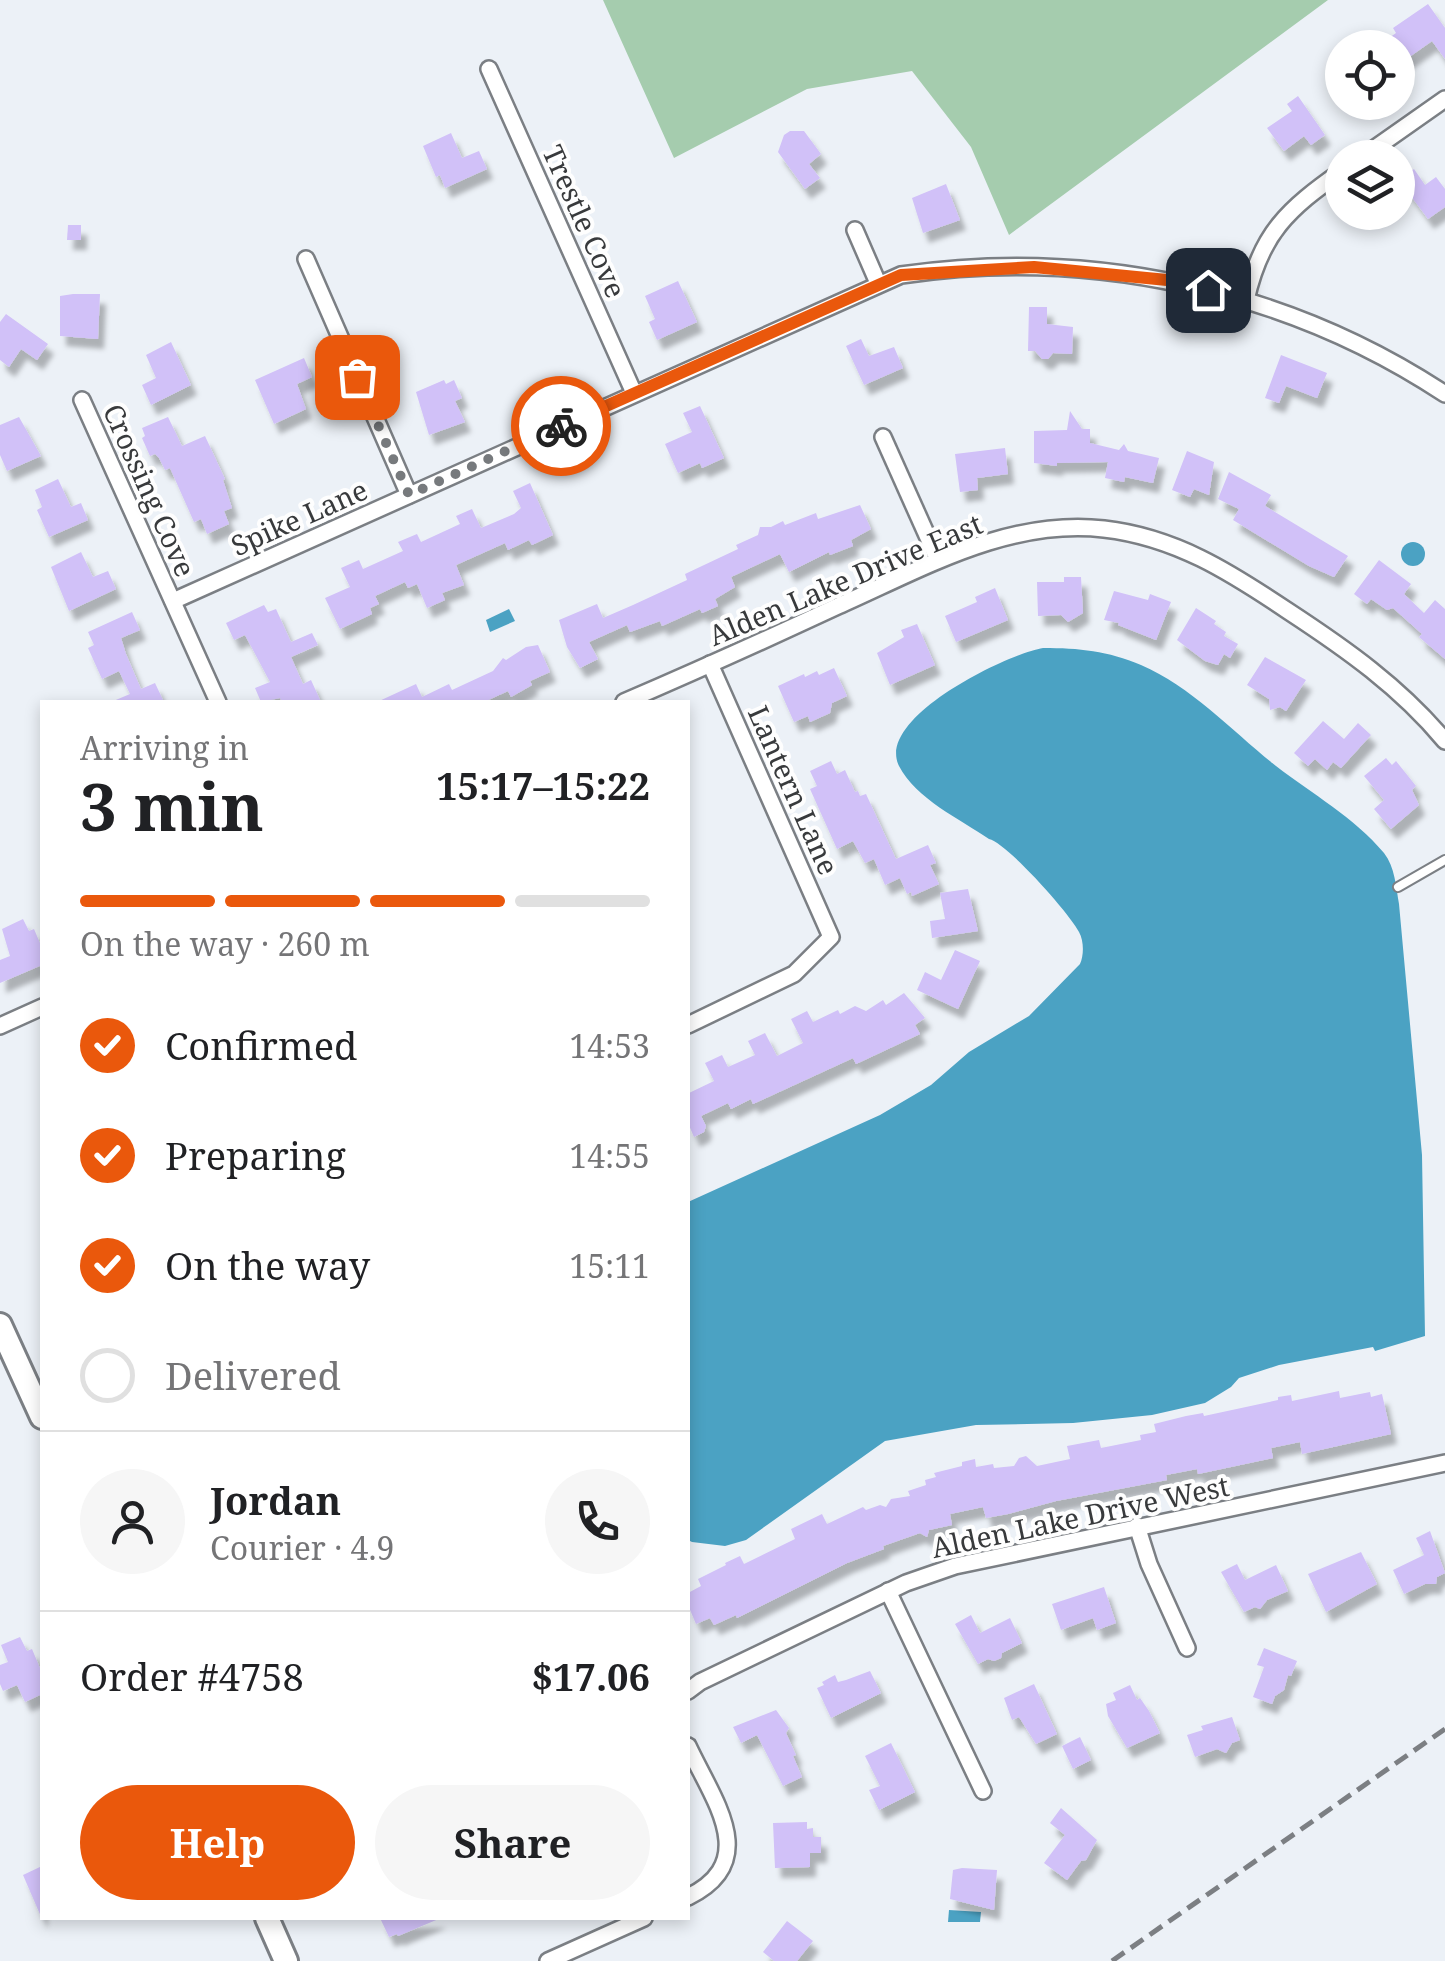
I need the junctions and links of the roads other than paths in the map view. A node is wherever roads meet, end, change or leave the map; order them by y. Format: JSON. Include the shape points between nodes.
{"nodes":[{"id":1,"x":490,"y":69,"type":"dead end"},
{"id":2,"x":1445,"y":99,"type":"edge"},
{"id":3,"x":1387,"y":140,"type":"edge"},
{"id":4,"x":1325,"y":183,"type":"edge"},
{"id":5,"x":856,"y":230,"type":"dead end"},
{"id":6,"x":306,"y":259,"type":"dead end"},
{"id":7,"x":878,"y":283,"type":"junction"},
{"id":8,"x":1246,"y":300,"type":"junction"},
{"id":9,"x":634,"y":393,"type":"junction"},
{"id":10,"x":1445,"y":394,"type":"edge"},
{"id":11,"x":82,"y":400,"type":"dead end"},
{"id":12,"x":883,"y":438,"type":"dead end"},
{"id":13,"x":409,"y":495,"type":"junction"},
{"id":14,"x":938,"y":560,"type":"junction"},
{"id":15,"x":172,"y":600,"type":"junction"},
{"id":16,"x":710,"y":664,"type":"junction"},
{"id":17,"x":217,"y":700,"type":"edge"},
{"id":18,"x":629,"y":700,"type":"edge"},
{"id":19,"x":1445,"y":741,"type":"edge"},
{"id":20,"x":1445,"y":860,"type":"edge"},
{"id":21,"x":1398,"y":888,"type":"dead end"},
{"id":22,"x":40,"y":1009,"type":"edge"},
{"id":23,"x":690,"y":1024,"type":"edge"},
{"id":24,"x":0,"y":1026,"type":"edge"},
{"id":25,"x":0,"y":1325,"type":"edge"},
{"id":26,"x":40,"y":1413,"type":"edge"},
{"id":27,"x":1445,"y":1463,"type":"edge"},
{"id":28,"x":1138,"y":1526,"type":"junction"},
{"id":29,"x":888,"y":1591,"type":"junction"},
{"id":30,"x":1187,"y":1648,"type":"dead end"},
{"id":31,"x":690,"y":1690,"type":"edge"},
{"id":32,"x":690,"y":1750,"type":"edge"},
{"id":33,"x":983,"y":1792,"type":"dead end"},
{"id":34,"x":690,"y":1896,"type":"edge"},
{"id":35,"x":268,"y":1920,"type":"edge"},
{"id":36,"x":640,"y":1920,"type":"edge"},
{"id":37,"x":286,"y":1961,"type":"edge"},
{"id":38,"x":548,"y":1961,"type":"edge"}],
"edges":[{"from":1,"to":9,"type":"street","name":"Trestle Cove"},
{"from":2,"to":3,"type":"street"},
{"from":4,"to":8,"type":"street","via":[[1276,226]]},
{"from":5,"to":7,"type":"street"},
{"from":6,"to":13,"type":"street"},
{"from":7,"to":8,"type":"street","name":"Spike Lane","via":[[926,272],[1034,267],[1167,280]]},
{"from":7,"to":9,"type":"street","name":"Spike Lane"},
{"from":8,"to":10,"type":"street","name":"Spike Lane","via":[[1404,367]]},
{"from":9,"to":13,"type":"street","name":"Spike Lane"},
{"from":11,"to":15,"type":"street","name":"Crossing Cove"},
{"from":12,"to":14,"type":"street"},
{"from":13,"to":15,"type":"street","name":"Spike Lane"},
{"from":14,"to":16,"type":"street","name":"Alden Lake Drive East"},
{"from":14,"to":19,"type":"street","name":"Alden Lake Drive East","via":[[1004,537],[1058,528],[1106,529],[1182,548],[1348,650]]},
{"from":15,"to":17,"type":"street","name":"Crossing Cove"},
{"from":16,"to":18,"type":"street","name":"Alden Lake Drive East"},
{"from":16,"to":23,"type":"street","name":"Lantern Lane","via":[[831,937],[794,974]]},
{"from":20,"to":21,"type":"lane"},
{"from":22,"to":24,"type":"street"},
{"from":25,"to":26,"type":"street"},
{"from":27,"to":28,"type":"street","name":"Alden Lake Drive West"},
{"from":28,"to":29,"type":"street","name":"Alden Lake Drive West","via":[[955,1566]]},
{"from":28,"to":30,"type":"street"},
{"from":29,"to":31,"type":"street","name":"Alden Lake Drive West"},
{"from":29,"to":33,"type":"street"},
{"from":32,"to":34,"type":"street","via":[[728,1843],[718,1877]]},
{"from":35,"to":37,"type":"street"},
{"from":36,"to":38,"type":"street"}]}
